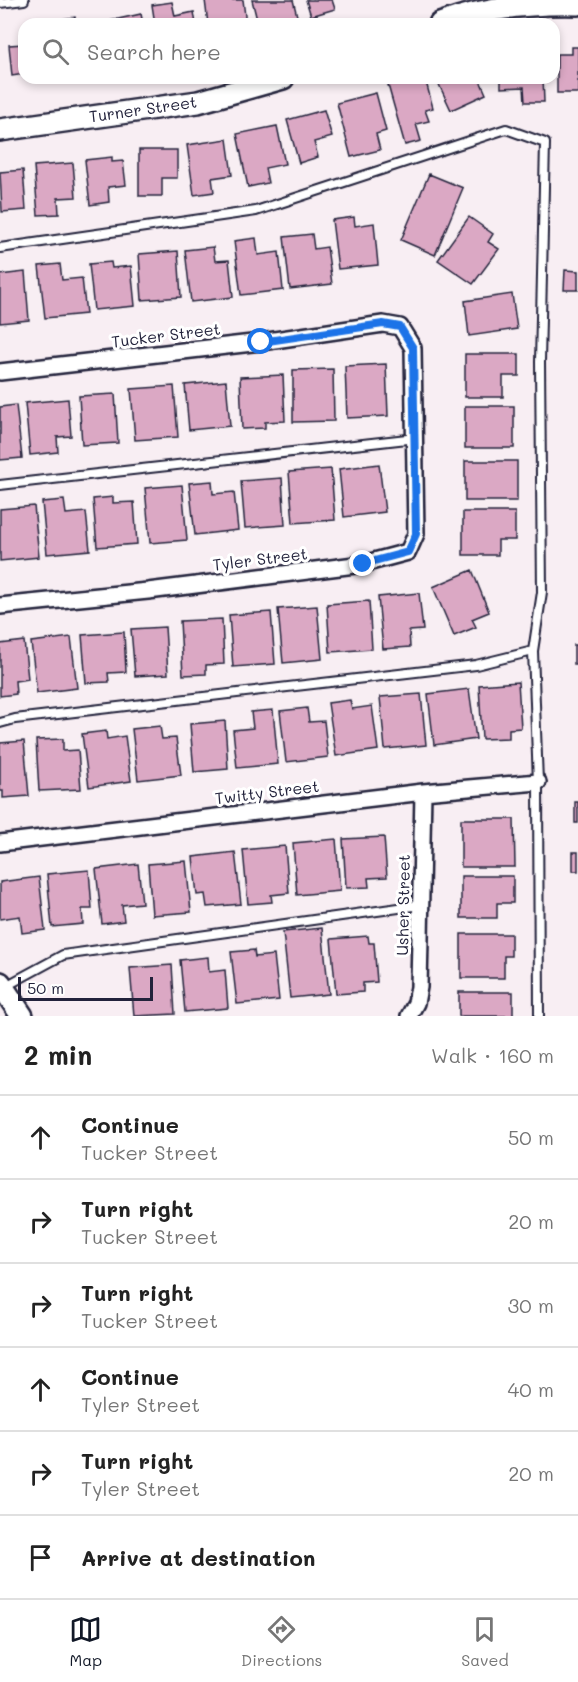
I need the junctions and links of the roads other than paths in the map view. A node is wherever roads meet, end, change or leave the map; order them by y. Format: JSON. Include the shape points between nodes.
{"nodes":[{"id":1,"x":24,"y":0,"type":"edge"},
{"id":2,"x":0,"y":3,"type":"edge"},
{"id":3,"x":578,"y":4,"type":"edge"},
{"id":4,"x":463,"y":18,"type":"edge"},
{"id":5,"x":262,"y":84,"type":"edge"},
{"id":6,"x":0,"y":130,"type":"edge"},
{"id":7,"x":0,"y":248,"type":"edge"},
{"id":8,"x":0,"y":372,"type":"edge"},
{"id":9,"x":416,"y":438,"type":"junction"},
{"id":10,"x":0,"y":485,"type":"edge"},
{"id":11,"x":0,"y":606,"type":"edge"},
{"id":12,"x":533,"y":651,"type":"junction"},
{"id":13,"x":0,"y":723,"type":"edge"},
{"id":14,"x":538,"y":782,"type":"junction"},
{"id":15,"x":423,"y":792,"type":"junction"},
{"id":16,"x":0,"y":843,"type":"edge"},
{"id":17,"x":420,"y":905,"type":"junction"},
{"id":18,"x":2,"y":986,"type":"edge"},
{"id":19,"x":22,"y":1016,"type":"edge"},
{"id":20,"x":409,"y":1016,"type":"edge"},
{"id":21,"x":539,"y":1016,"type":"edge"}],
"edges":[{"from":1,"to":2,"type":"lane"},
{"from":3,"to":4,"type":"street","via":[[497,9]]},
{"from":5,"to":6,"type":"street","name":"Turner Street","via":[[198,102]]},
{"from":7,"to":12,"type":"lane","via":[[256,212],[506,129],[545,143],[540,362],[542,592]]},
{"from":8,"to":9,"type":"street","name":"Tucker Street","via":[[383,324],[400,327],[413,348]]},
{"from":9,"to":10,"type":"lane"},
{"from":9,"to":11,"type":"street","name":"Tyler Street","via":[[416,534],[408,552],[363,564]]},
{"from":12,"to":13,"type":"lane","via":[[476,665]]},
{"from":12,"to":14,"type":"lane"},
{"from":14,"to":15,"type":"street","name":"Twitty Street"},
{"from":14,"to":21,"type":"lane"},
{"from":15,"to":16,"type":"street","name":"Twitty Street"},
{"from":15,"to":17,"type":"street","name":"Usher Street"},
{"from":17,"to":18,"type":"lane","via":[[63,955]]},
{"from":17,"to":20,"type":"street","name":"Usher Street","via":[[419,987]]},
{"from":18,"to":19,"type":"street"}]}
